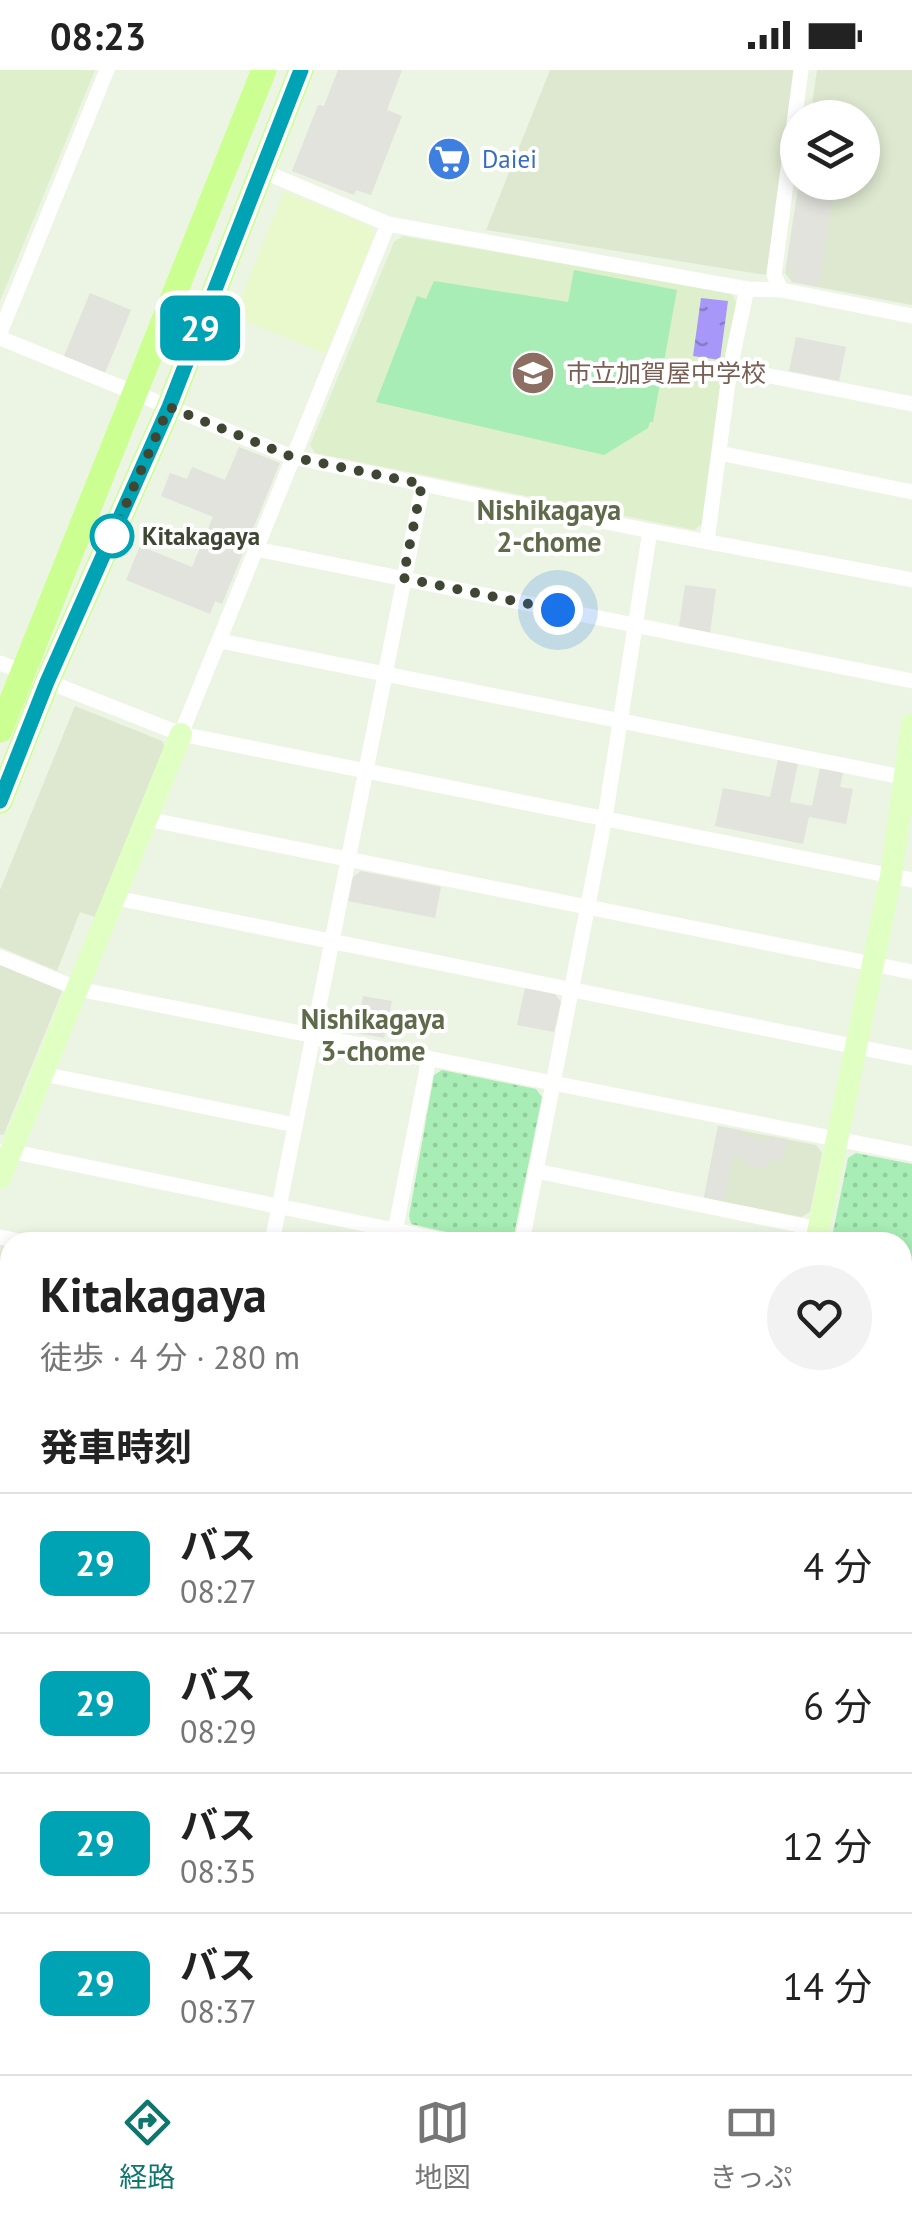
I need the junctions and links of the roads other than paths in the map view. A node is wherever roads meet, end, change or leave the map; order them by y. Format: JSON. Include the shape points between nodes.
{"nodes":[{"id":1,"x":107,"y":70,"type":"edge"},
{"id":2,"x":264,"y":70,"type":"edge"},
{"id":3,"x":301,"y":70,"type":"edge"},
{"id":4,"x":802,"y":70,"type":"edge"},
{"id":5,"x":260,"y":170,"type":"junction"},
{"id":6,"x":388,"y":224,"type":"junction"},
{"id":7,"x":746,"y":288,"type":"junction"},
{"id":8,"x":781,"y":290,"type":"junction"},
{"id":9,"x":912,"y":316,"type":"edge"},
{"id":10,"x":0,"y":336,"type":"edge"},
{"id":11,"x":730,"y":368,"type":"junction"},
{"id":12,"x":134,"y":393,"type":"junction"},
{"id":13,"x":912,"y":404,"type":"edge"},
{"id":14,"x":169,"y":407,"type":"junction"},
{"id":15,"x":719,"y":453,"type":"junction"},
{"id":16,"x":292,"y":457,"type":"junction"},
{"id":17,"x":422,"y":484,"type":"junction"},
{"id":18,"x":912,"y":492,"type":"edge"},
{"id":19,"x":650,"y":531,"type":"junction"},
{"id":20,"x":707,"y":542,"type":"junction"},
{"id":21,"x":256,"y":548,"type":"junction"},
{"id":22,"x":403,"y":578,"type":"junction"},
{"id":23,"x":912,"y":580,"type":"edge"},
{"id":24,"x":636,"y":625,"type":"junction"},
{"id":25,"x":220,"y":641,"type":"junction"},
{"id":26,"x":23,"y":673,"type":"edge"},
{"id":27,"x":384,"y":674,"type":"junction"},
{"id":28,"x":912,"y":681,"type":"edge"},
{"id":29,"x":621,"y":721,"type":"junction"},
{"id":30,"x":912,"y":724,"type":"edge"},
{"id":31,"x":0,"y":730,"type":"edge"},
{"id":32,"x":181,"y":734,"type":"junction"},
{"id":33,"x":365,"y":772,"type":"junction"},
{"id":34,"x":908,"y":778,"type":"edge"},
{"id":35,"x":0,"y":801,"type":"edge"},
{"id":36,"x":605,"y":818,"type":"junction"},
{"id":37,"x":147,"y":819,"type":"junction"},
{"id":38,"x":348,"y":859,"type":"junction"},
{"id":39,"x":901,"y":878,"type":"edge"},
{"id":40,"x":116,"y":898,"type":"junction"},
{"id":41,"x":587,"y":907,"type":"junction"},
{"id":42,"x":332,"y":941,"type":"junction"},
{"id":43,"x":0,"y":957,"type":"edge"},
{"id":44,"x":872,"y":964,"type":"junction"},
{"id":45,"x":912,"y":972,"type":"edge"},
{"id":46,"x":78,"y":989,"type":"junction"},
{"id":47,"x":572,"y":990,"type":"junction"},
{"id":48,"x":313,"y":1036,"type":"junction"},
{"id":49,"x":856,"y":1046,"type":"junction"},
{"id":50,"x":429,"y":1058,"type":"junction"},
{"id":51,"x":912,"y":1058,"type":"edge"},
{"id":52,"x":43,"y":1074,"type":"junction"},
{"id":53,"x":554,"y":1083,"type":"junction"},
{"id":54,"x":295,"y":1125,"type":"junction"},
{"id":55,"x":838,"y":1140,"type":"junction"},
{"id":56,"x":5,"y":1150,"type":"edge"},
{"id":57,"x":912,"y":1154,"type":"edge"},
{"id":58,"x":536,"y":1171,"type":"junction"},
{"id":59,"x":0,"y":1178,"type":"edge"},
{"id":60,"x":279,"y":1206,"type":"junction"},
{"id":61,"x":395,"y":1231,"type":"junction"},
{"id":62,"x":274,"y":1232,"type":"edge"},
{"id":63,"x":400,"y":1232,"type":"edge"},
{"id":64,"x":524,"y":1232,"type":"edge"},
{"id":65,"x":801,"y":1232,"type":"edge"},
{"id":66,"x":819,"y":1232,"type":"edge"}],
"edges":[{"from":1,"to":10,"type":"street"},
{"from":2,"to":12,"type":"main road"},
{"from":3,"to":5,"type":"main road"},
{"from":4,"to":8,"type":"street","via":[[774,275]]},
{"from":5,"to":6,"type":"street"},
{"from":5,"to":14,"type":"main road"},
{"from":6,"to":7,"type":"street"},
{"from":6,"to":16,"type":"street"},
{"from":7,"to":8,"type":"street"},
{"from":7,"to":11,"type":"street"},
{"from":8,"to":9,"type":"street"},
{"from":10,"to":12,"type":"street"},
{"from":11,"to":13,"type":"street"},
{"from":11,"to":15,"type":"street"},
{"from":12,"to":14,"type":"street"},
{"from":12,"to":26,"type":"main road"},
{"from":14,"to":16,"type":"street"},
{"from":14,"to":26,"type":"main road"},
{"from":15,"to":18,"type":"street"},
{"from":15,"to":20,"type":"street"},
{"from":16,"to":17,"type":"street"},
{"from":16,"to":21,"type":"street"},
{"from":17,"to":19,"type":"street"},
{"from":17,"to":22,"type":"street"},
{"from":19,"to":20,"type":"street"},
{"from":19,"to":24,"type":"street"},
{"from":20,"to":23,"type":"street"},
{"from":21,"to":22,"type":"street"},
{"from":21,"to":25,"type":"street"},
{"from":22,"to":24,"type":"street"},
{"from":22,"to":27,"type":"street"},
{"from":24,"to":28,"type":"street"},
{"from":24,"to":29,"type":"street"},
{"from":25,"to":27,"type":"street"},
{"from":25,"to":32,"type":"street"},
{"from":26,"to":31,"type":"main road"},
{"from":26,"to":32,"type":"street"},
{"from":26,"to":35,"type":"main road"},
{"from":27,"to":29,"type":"street"},
{"from":27,"to":33,"type":"street"},
{"from":29,"to":34,"type":"street"},
{"from":29,"to":36,"type":"street"},
{"from":30,"to":34,"type":"street"},
{"from":32,"to":33,"type":"street"},
{"from":32,"to":37,"type":"street"},
{"from":33,"to":36,"type":"street"},
{"from":33,"to":38,"type":"street"},
{"from":34,"to":39,"type":"street"},
{"from":36,"to":39,"type":"street"},
{"from":36,"to":41,"type":"street"},
{"from":37,"to":38,"type":"street"},
{"from":37,"to":40,"type":"street"},
{"from":38,"to":41,"type":"street"},
{"from":38,"to":42,"type":"street"},
{"from":39,"to":44,"type":"street"},
{"from":40,"to":42,"type":"street"},
{"from":40,"to":46,"type":"street"},
{"from":41,"to":44,"type":"street"},
{"from":41,"to":47,"type":"street"},
{"from":42,"to":47,"type":"street"},
{"from":42,"to":48,"type":"street"},
{"from":43,"to":46,"type":"street"},
{"from":44,"to":45,"type":"street"},
{"from":44,"to":49,"type":"street"},
{"from":46,"to":48,"type":"street"},
{"from":46,"to":52,"type":"street"},
{"from":47,"to":49,"type":"street"},
{"from":47,"to":53,"type":"street"},
{"from":48,"to":50,"type":"street"},
{"from":48,"to":54,"type":"street"},
{"from":49,"to":51,"type":"street"},
{"from":49,"to":55,"type":"street"},
{"from":50,"to":53,"type":"street"},
{"from":50,"to":61,"type":"street"},
{"from":52,"to":54,"type":"street"},
{"from":52,"to":56,"type":"street"},
{"from":53,"to":55,"type":"street"},
{"from":53,"to":58,"type":"street"},
{"from":54,"to":60,"type":"street"},
{"from":55,"to":57,"type":"street"},
{"from":55,"to":66,"type":"street"},
{"from":56,"to":59,"type":"street"},
{"from":56,"to":60,"type":"street"},
{"from":58,"to":64,"type":"street"},
{"from":58,"to":65,"type":"street"},
{"from":60,"to":61,"type":"street"},
{"from":60,"to":62,"type":"street"},
{"from":61,"to":63,"type":"street"}]}
